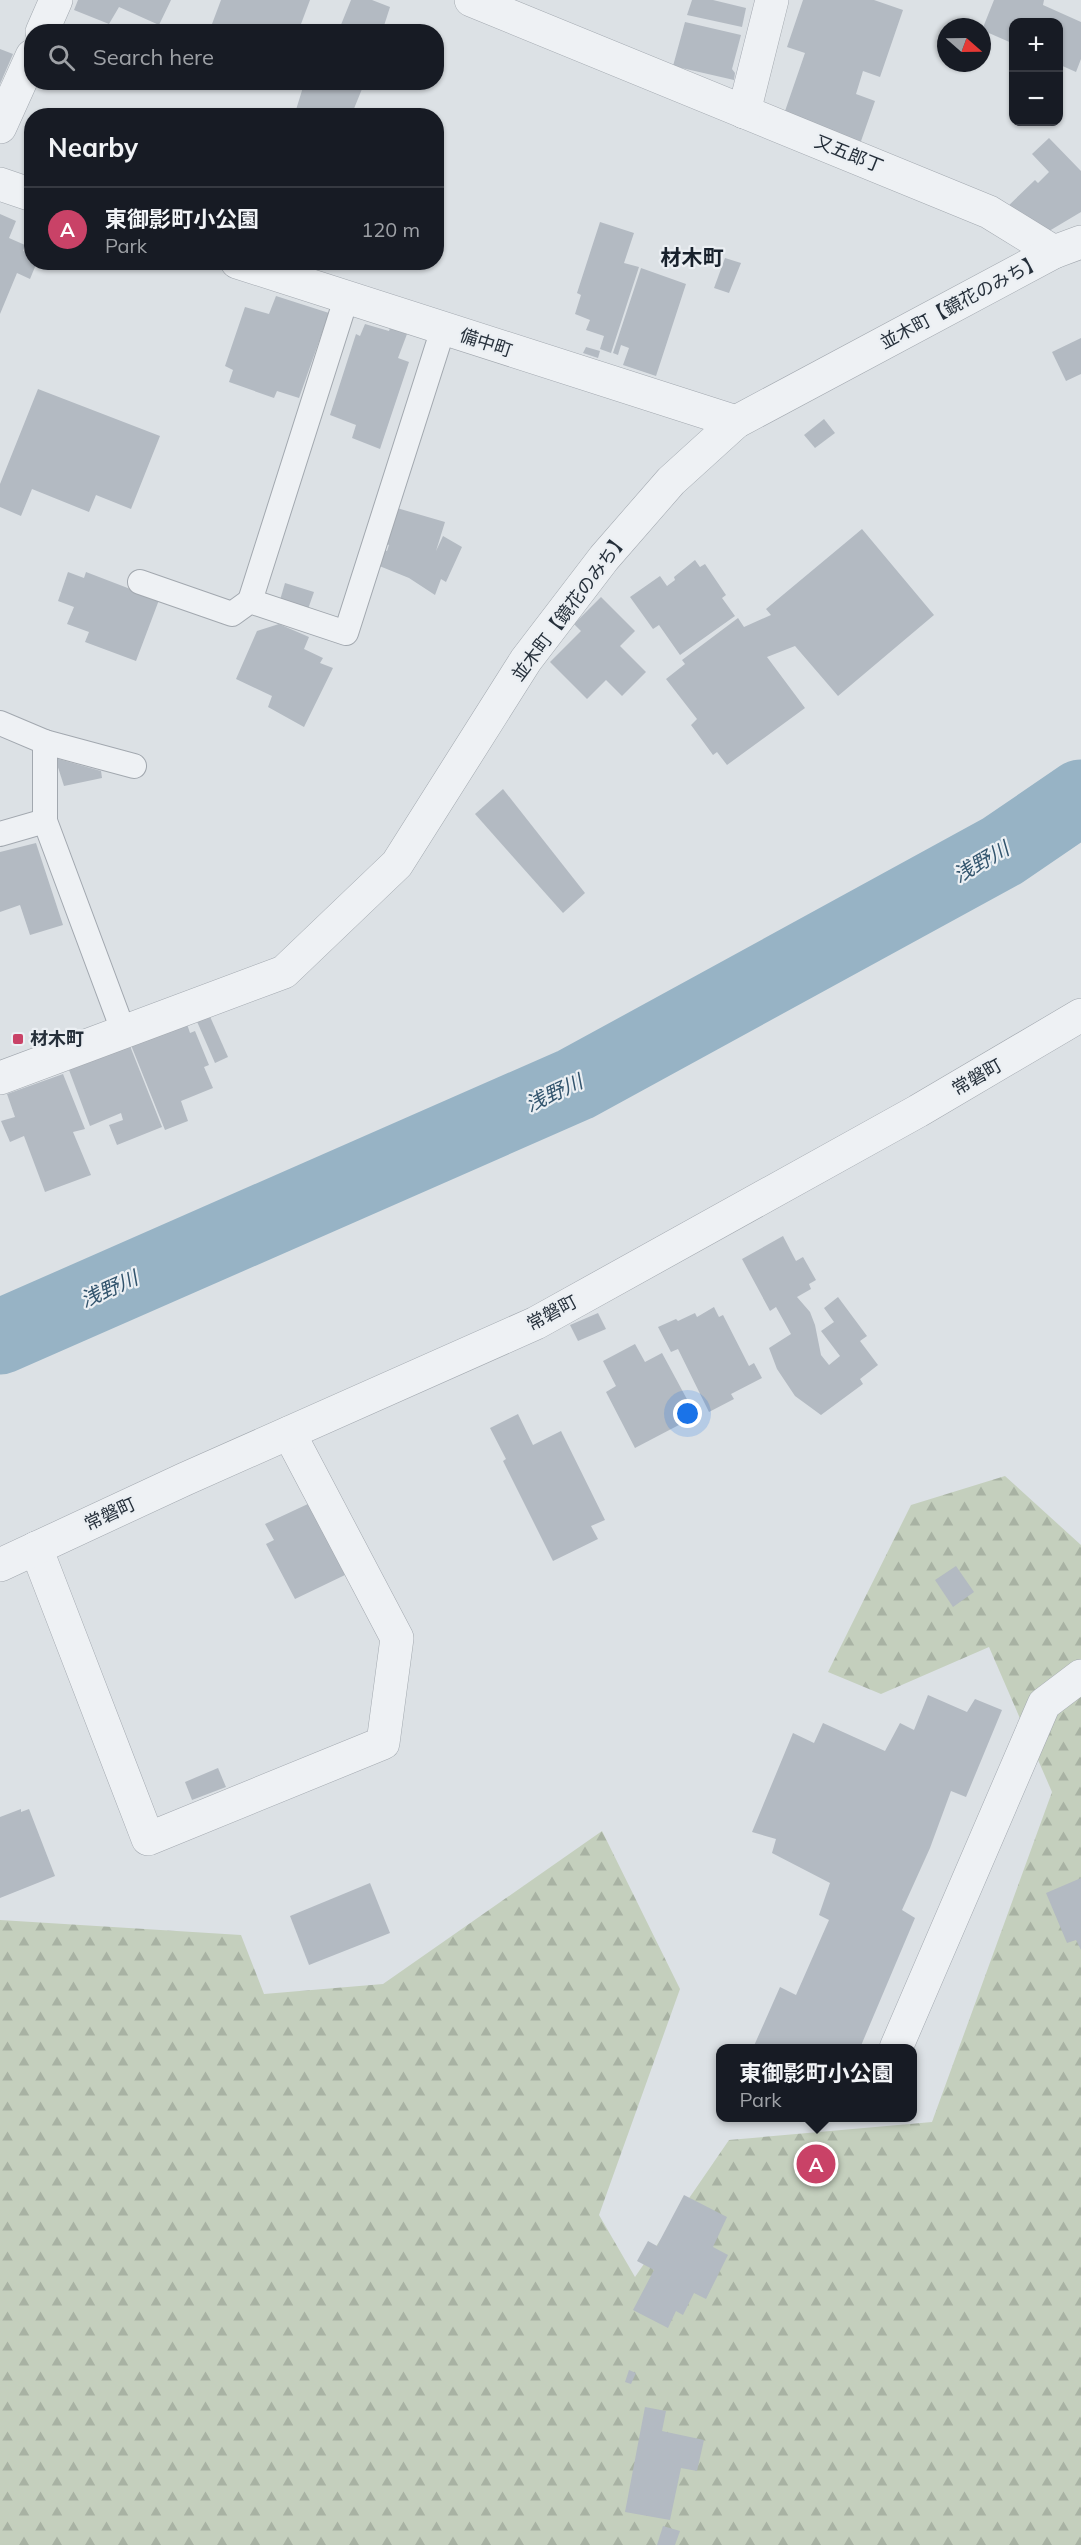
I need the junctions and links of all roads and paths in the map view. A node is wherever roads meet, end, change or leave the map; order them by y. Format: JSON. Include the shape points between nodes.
{"nodes":[{"id":1,"x":56,"y":0,"type":"edge"},
{"id":2,"x":471,"y":0,"type":"edge"},
{"id":3,"x":772,"y":0,"type":"edge"},
{"id":4,"x":46,"y":24,"type":"edge"},
{"id":5,"x":24,"y":74,"type":"edge"},
{"id":6,"x":744,"y":112,"type":"junction"},
{"id":7,"x":0,"y":127,"type":"edge"},
{"id":8,"x":0,"y":184,"type":"edge"},
{"id":9,"x":24,"y":192,"type":"edge"},
{"id":10,"x":1068,"y":247,"type":"edge"},
{"id":11,"x":261,"y":270,"type":"edge"},
{"id":12,"x":346,"y":299,"type":"junction"},
{"id":13,"x":443,"y":329,"type":"junction"},
{"id":14,"x":736,"y":422,"type":"junction"},
{"id":15,"x":140,"y":582,"type":"dead end"},
{"id":16,"x":250,"y":601,"type":"junction"},
{"id":17,"x":0,"y":723,"type":"edge"},
{"id":18,"x":45,"y":742,"type":"junction"},
{"id":19,"x":134,"y":766,"type":"dead end"},
{"id":20,"x":45,"y":821,"type":"junction"},
{"id":21,"x":0,"y":834,"type":"edge"},
{"id":22,"x":1081,"y":1015,"type":"edge"},
{"id":23,"x":124,"y":1033,"type":"junction"},
{"id":24,"x":0,"y":1078,"type":"edge"},
{"id":25,"x":289,"y":1433,"type":"junction"},
{"id":26,"x":36,"y":1548,"type":"junction"},
{"id":27,"x":0,"y":1565,"type":"edge"},
{"id":28,"x":1081,"y":1676,"type":"edge"},
{"id":29,"x":898,"y":2044,"type":"edge"}],
"edges":[{"from":1,"to":4,"type":"street"},
{"from":2,"to":6,"type":"street","name":"又五郎丁"},
{"from":3,"to":6,"type":"street"},
{"from":5,"to":7,"type":"street"},
{"from":6,"to":10,"type":"street","name":"又五郎丁"},
{"from":8,"to":9,"type":"street"},
{"from":10,"to":14,"type":"street","name":"並木町【鏡花のみち】"},
{"from":11,"to":12,"type":"street","name":"備中町"},
{"from":12,"to":13,"type":"street","name":"備中町"},
{"from":12,"to":16,"type":"lane"},
{"from":13,"to":14,"type":"street","name":"備中町"},
{"from":13,"to":16,"type":"lane","via":[[346,633]]},
{"from":14,"to":23,"type":"street","name":"並木町【鏡花のみち】","via":[[670,481],[604,558],[526,660],[397,864],[284,972]]},
{"from":15,"to":16,"type":"lane","via":[[232,614]]},
{"from":17,"to":18,"type":"lane"},
{"from":18,"to":19,"type":"lane"},
{"from":18,"to":20,"type":"lane"},
{"from":20,"to":21,"type":"lane"},
{"from":20,"to":23,"type":"lane"},
{"from":22,"to":25,"type":"street","name":"常磐町","via":[[918,1111],[536,1323]]},
{"from":23,"to":24,"type":"street","name":"並木町【鏡花のみち】"},
{"from":25,"to":26,"type":"street","name":"常磐町"},
{"from":25,"to":26,"type":"street","via":[[397,1638],[383,1743],[148,1839]]},
{"from":26,"to":27,"type":"street","name":"常磐町"},
{"from":28,"to":29,"type":"street","via":[[1044,1704]]}]}
